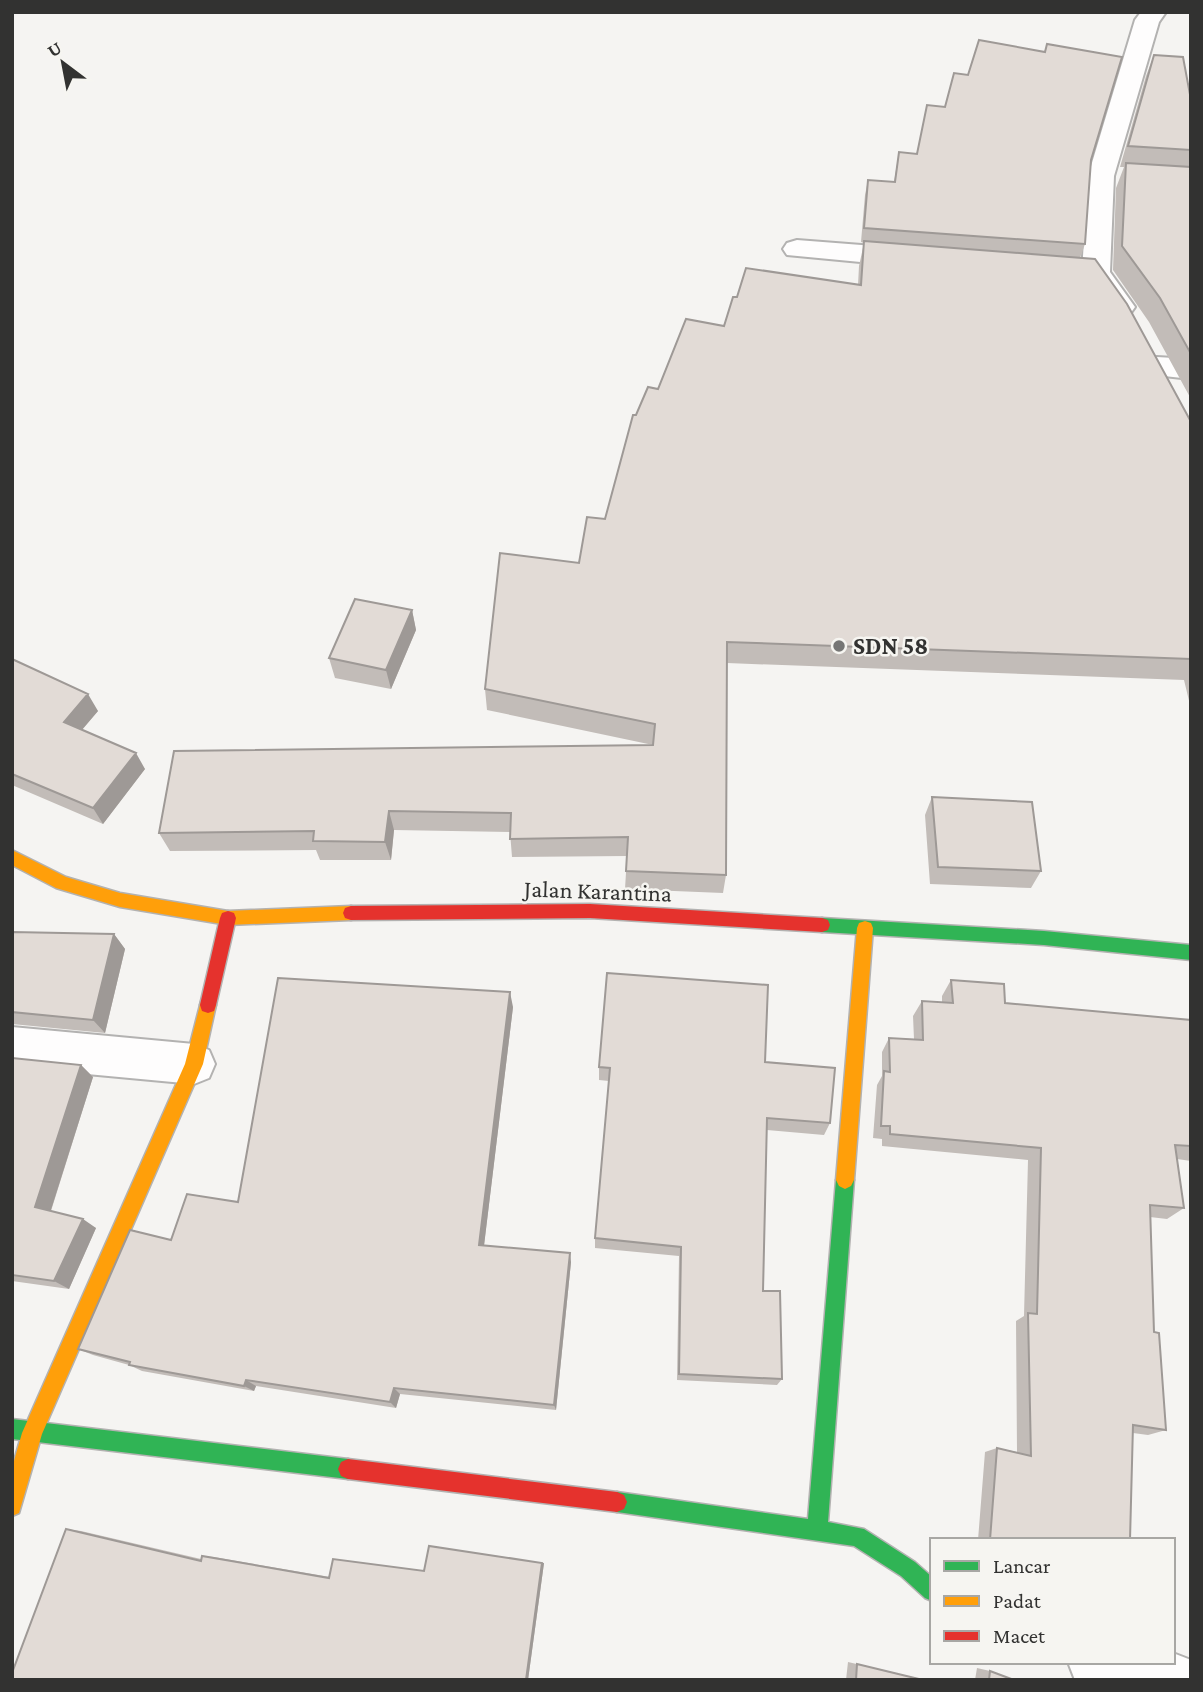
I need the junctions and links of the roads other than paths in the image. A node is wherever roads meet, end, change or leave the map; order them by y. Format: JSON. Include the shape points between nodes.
{"nodes":[{"id":1,"x":1154,"y":12,"type":"edge"},
{"id":2,"x":1101,"y":176,"type":"junction"},
{"id":3,"x":1130,"y":178,"type":"edge"},
{"id":4,"x":797,"y":249,"type":"dead end"},
{"id":5,"x":933,"y":259,"type":"edge"},
{"id":6,"x":1146,"y":349,"type":"junction"},
{"id":7,"x":1191,"y":369,"type":"edge"},
{"id":8,"x":1174,"y":401,"type":"edge"},
{"id":9,"x":12,"y":857,"type":"edge"},
{"id":10,"x":229,"y":918,"type":"junction"},
{"id":11,"x":865,"y":928,"type":"junction"},
{"id":12,"x":1191,"y":953,"type":"edge"},
{"id":13,"x":12,"y":1047,"type":"edge"},
{"id":14,"x":194,"y":1064,"type":"junction"},
{"id":15,"x":12,"y":1429,"type":"edge"},
{"id":16,"x":32,"y":1433,"type":"junction"},
{"id":17,"x":12,"y":1506,"type":"edge"},
{"id":18,"x":817,"y":1530,"type":"junction"},
{"id":19,"x":930,"y":1589,"type":"edge"},
{"id":20,"x":1103,"y":1664,"type":"edge"},
{"id":21,"x":1176,"y":1680,"type":"edge"}],
"edges":[{"from":1,"to":2,"type":"street","via":[[1147,20]]},
{"from":2,"to":3,"type":"street"},
{"from":2,"to":6,"type":"street","via":[[1083,271]]},
{"from":4,"to":5,"type":"street"},
{"from":6,"to":7,"type":"street"},
{"from":6,"to":8,"type":"street"},
{"from":9,"to":10,"type":"street","name":"Jalan Karantina","via":[[62,883],[120,900]]},
{"from":10,"to":11,"type":"street","name":"Jalan Karantina","via":[[405,911],[590,911]]},
{"from":10,"to":14,"type":"street"},
{"from":11,"to":12,"type":"street","name":"Jalan Karantina"},
{"from":11,"to":18,"type":"street"},
{"from":13,"to":14,"type":"street"},
{"from":14,"to":16,"type":"street"},
{"from":15,"to":16,"type":"street"},
{"from":16,"to":17,"type":"street"},
{"from":16,"to":18,"type":"street"},
{"from":18,"to":19,"type":"street","via":[[857,1536]]},
{"from":20,"to":21,"type":"street"}]}
